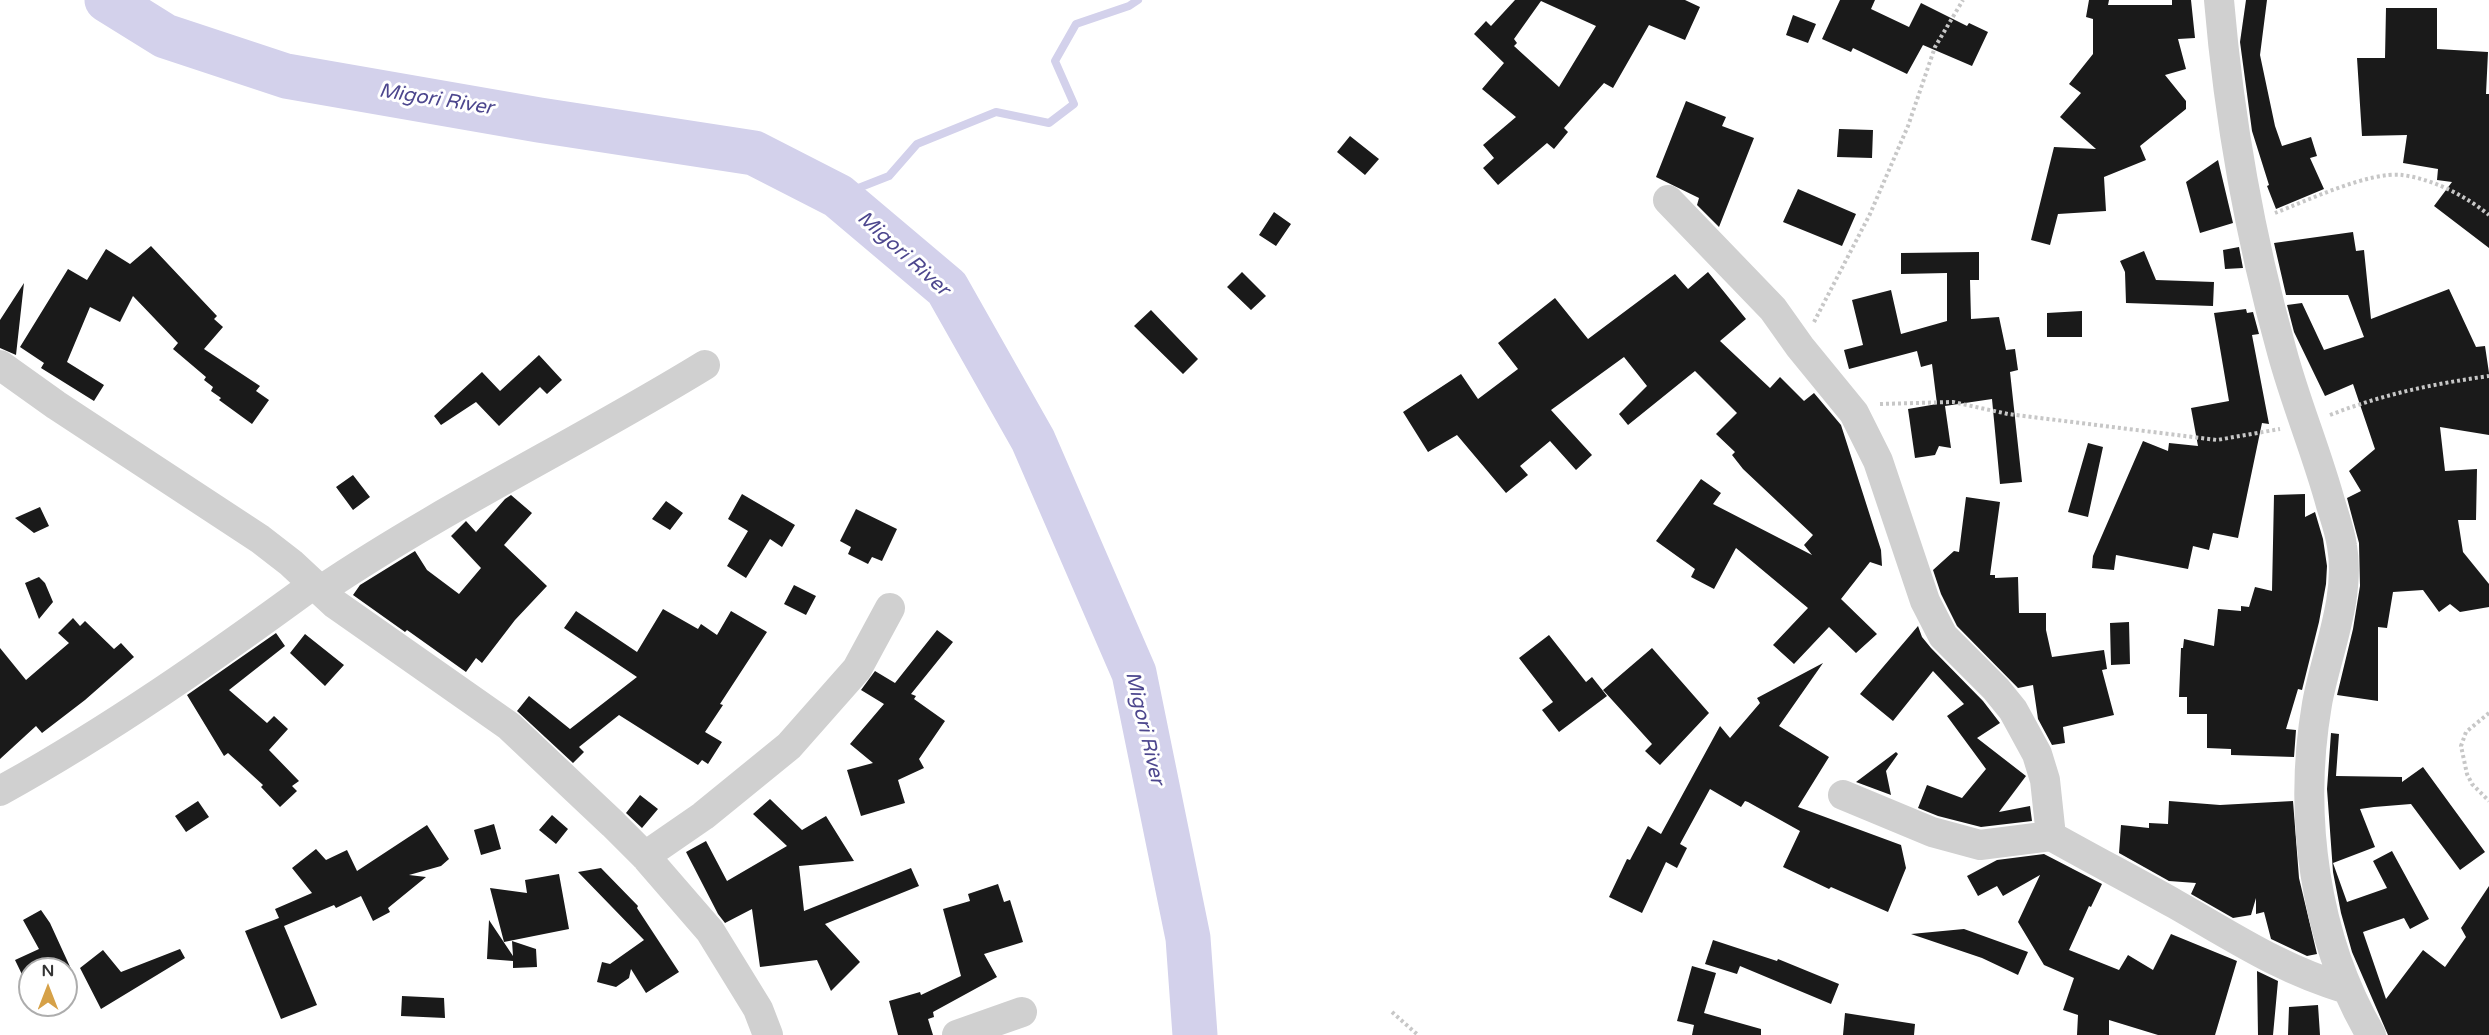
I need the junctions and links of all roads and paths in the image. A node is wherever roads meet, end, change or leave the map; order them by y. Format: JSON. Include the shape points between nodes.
{"nodes":[{"id":1,"x":1963,"y":0,"type":"edge"},
{"id":2,"x":2219,"y":0,"type":"edge"},
{"id":3,"x":1668,"y":200,"type":"dead end"},
{"id":4,"x":2489,"y":215,"type":"edge"},
{"id":5,"x":2250,"y":223,"type":"junction"},
{"id":6,"x":1800,"y":347,"type":"junction"},
{"id":7,"x":0,"y":365,"type":"edge"},
{"id":8,"x":705,"y":365,"type":"dead end"},
{"id":9,"x":2489,"y":376,"type":"edge"},
{"id":10,"x":1854,"y":413,"type":"junction"},
{"id":11,"x":2305,"y":424,"type":"junction"},
{"id":12,"x":318,"y":587,"type":"junction"},
{"id":13,"x":890,"y":608,"type":"dead end"},
{"id":14,"x":2489,"y":713,"type":"edge"},
{"id":15,"x":0,"y":791,"type":"edge"},
{"id":16,"x":1843,"y":795,"type":"dead end"},
{"id":17,"x":2489,"y":801,"type":"edge"},
{"id":18,"x":2051,"y":836,"type":"junction"},
{"id":19,"x":645,"y":856,"type":"junction"},
{"id":20,"x":2347,"y":989,"type":"junction"},
{"id":21,"x":1022,"y":1012,"type":"dead end"},
{"id":22,"x":1392,"y":1012,"type":"dead end"},
{"id":23,"x":768,"y":1035,"type":"edge"},
{"id":24,"x":957,"y":1035,"type":"edge"},
{"id":25,"x":1418,"y":1035,"type":"edge"},
{"id":26,"x":2371,"y":1035,"type":"edge"}],
"edges":[{"from":1,"to":6,"type":"path","via":[[1935,47],[1908,126],[1870,214]]},
{"from":2,"to":5,"type":"street","via":[[2235,137]]},
{"from":3,"to":6,"type":"street","via":[[1773,309]]},
{"from":4,"to":5,"type":"path","via":[[2446,188],[2401,175],[2359,181]]},
{"from":5,"to":11,"type":"street","via":[[2282,352]]},
{"from":6,"to":10,"type":"street"},
{"from":7,"to":12,"type":"street","via":[[260,539]]},
{"from":8,"to":12,"type":"street"},
{"from":9,"to":11,"type":"path","via":[[2429,385],[2361,403]]},
{"from":10,"to":11,"type":"path","via":[[1883,403],[1953,402],[2008,414],[2217,440]]},
{"from":10,"to":18,"type":"street","via":[[1878,461],[1925,601],[1943,636],[2013,710],[2037,754],[2045,780]]},
{"from":11,"to":20,"type":"street","via":[[2343,547],[2338,614],[2317,702],[2309,786],[2315,866]]},
{"from":12,"to":15,"type":"street","via":[[90,739]]},
{"from":12,"to":19,"type":"street","via":[[344,611],[509,726]]},
{"from":13,"to":19,"type":"street","via":[[858,669],[789,746],[727,798]]},
{"from":14,"to":17,"type":"path","via":[[2466,732],[2461,746],[2472,784]]},
{"from":16,"to":18,"type":"street","via":[[1932,832],[1980,845]]},
{"from":18,"to":20,"type":"street","via":[[2267,958],[2312,979]]},
{"from":19,"to":23,"type":"street","via":[[710,931],[758,1009]]},
{"from":20,"to":26,"type":"street"},
{"from":21,"to":24,"type":"street"},
{"from":22,"to":25,"type":"path"}]}
